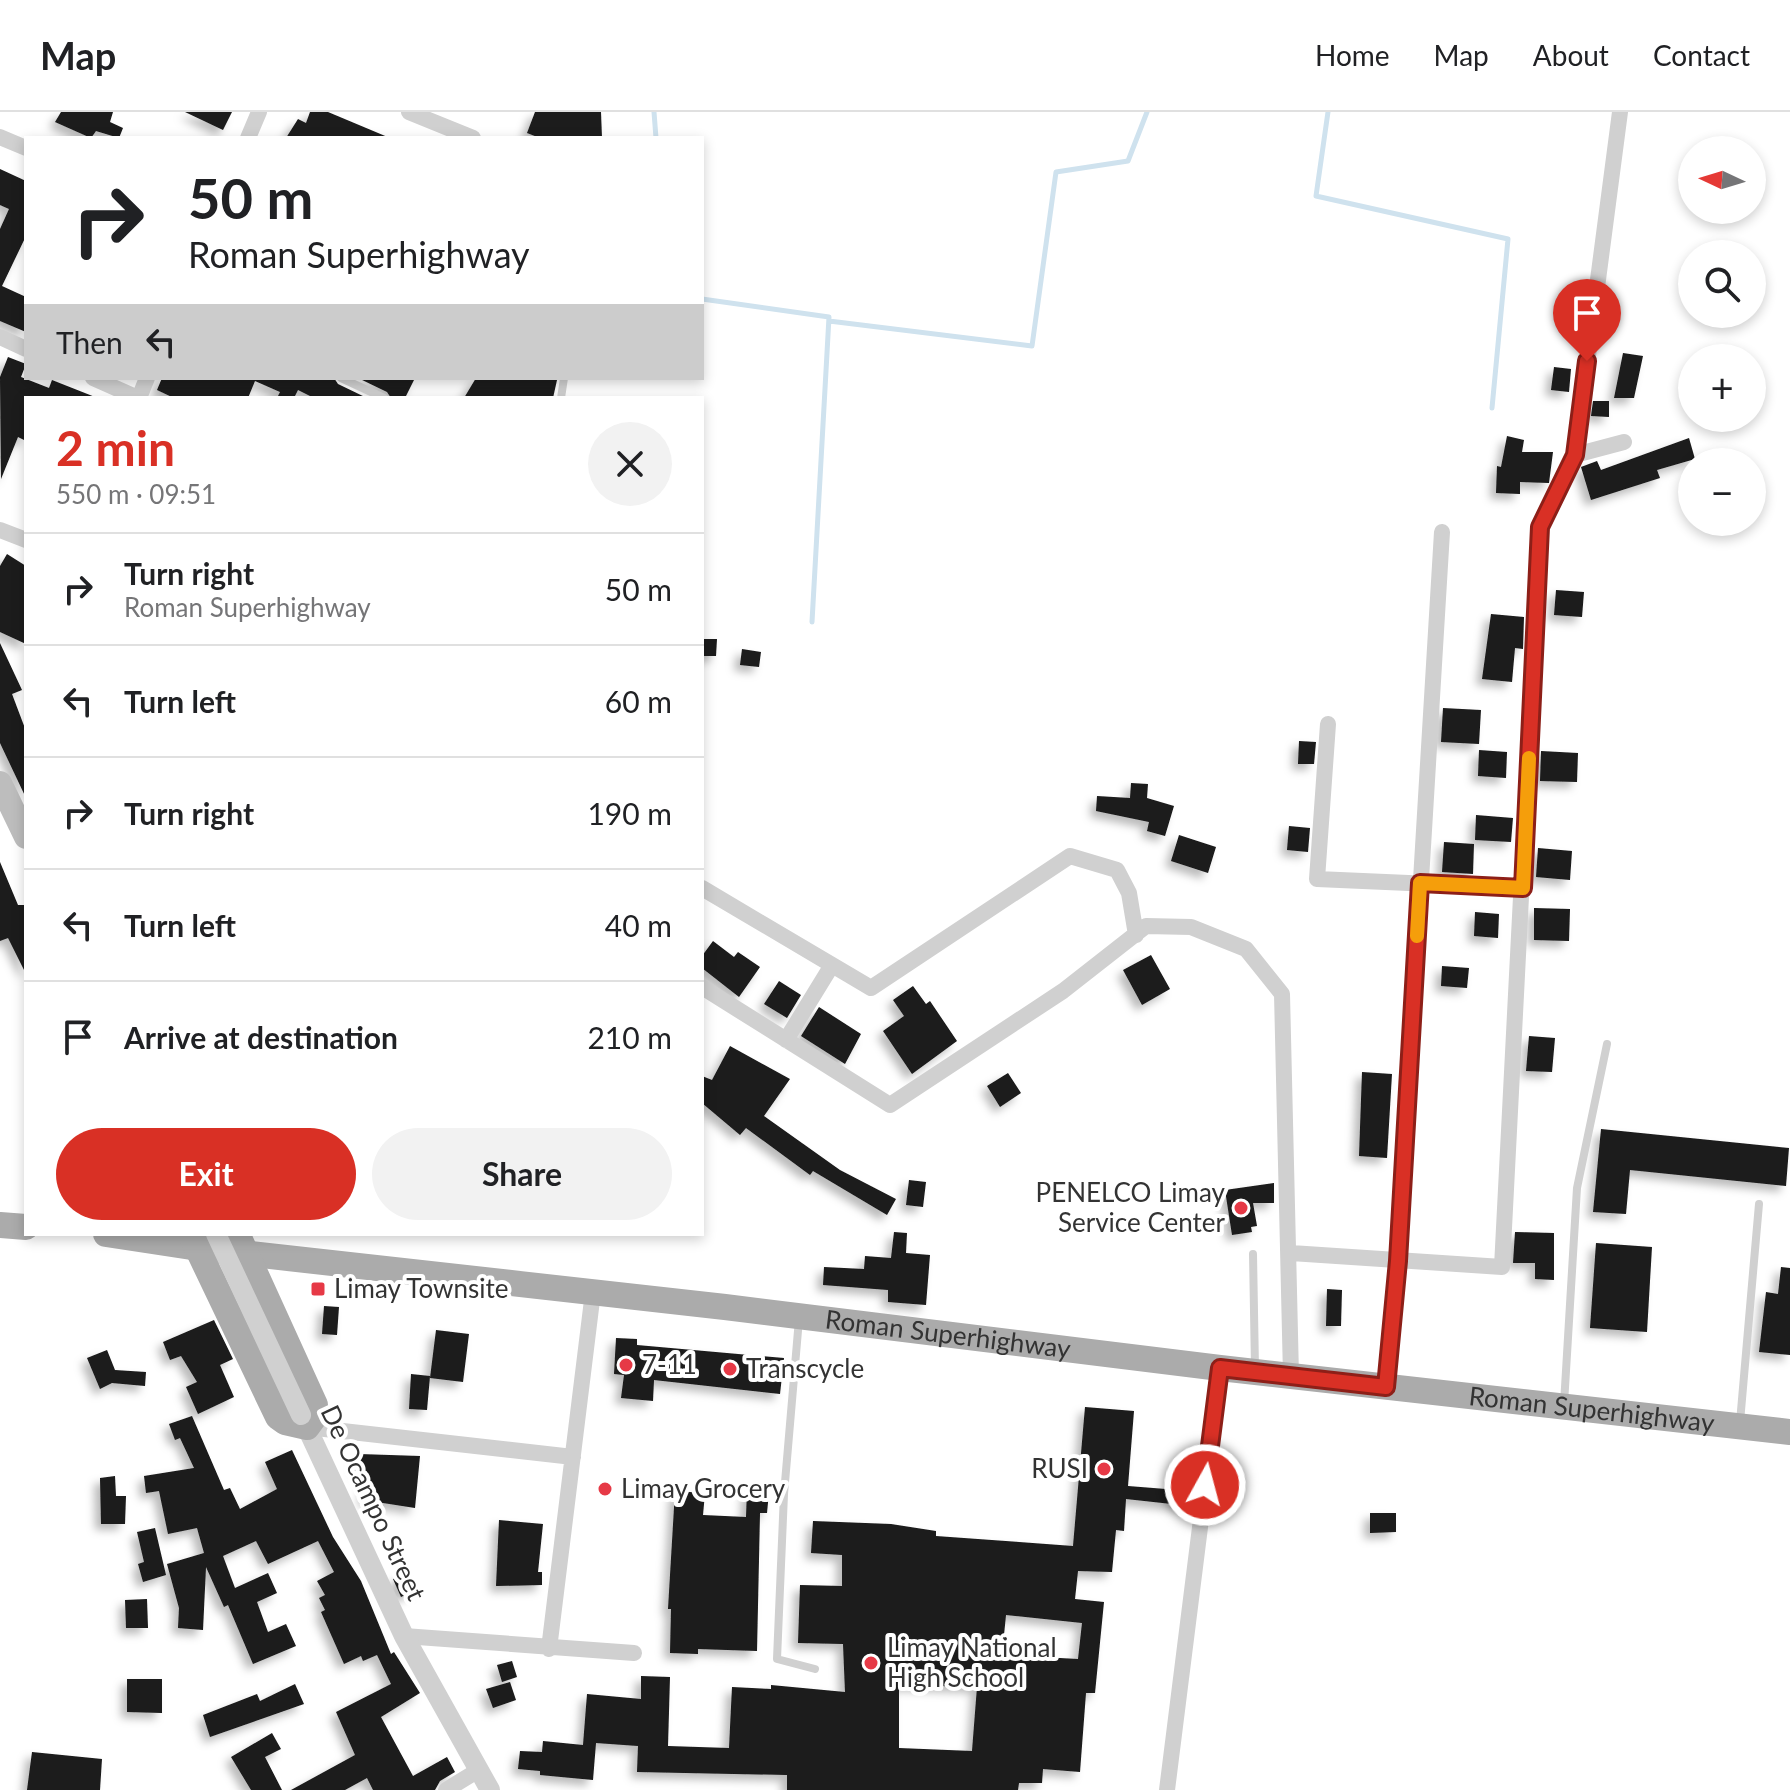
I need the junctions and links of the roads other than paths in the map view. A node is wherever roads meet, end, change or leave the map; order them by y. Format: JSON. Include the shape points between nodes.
{"nodes":[{"id":1,"x":259,"y":112,"type":"edge"},
{"id":2,"x":409,"y":112,"type":"edge"},
{"id":3,"x":1620,"y":112,"type":"edge"},
{"id":4,"x":249,"y":136,"type":"edge"},
{"id":5,"x":468,"y":136,"type":"edge"},
{"id":6,"x":0,"y":137,"type":"edge"},
{"id":7,"x":24,"y":147,"type":"edge"},
{"id":8,"x":0,"y":337,"type":"edge"},
{"id":9,"x":24,"y":348,"type":"edge"},
{"id":10,"x":98,"y":380,"type":"edge"},
{"id":11,"x":345,"y":380,"type":"edge"},
{"id":12,"x":134,"y":396,"type":"edge"},
{"id":13,"x":380,"y":396,"type":"edge"},
{"id":14,"x":1624,"y":442,"type":"dead end"},
{"id":15,"x":1575,"y":455,"type":"junction"},
{"id":16,"x":0,"y":530,"type":"edge"},
{"id":17,"x":1442,"y":532,"type":"dead end"},
{"id":18,"x":24,"y":539,"type":"edge"},
{"id":19,"x":1328,"y":724,"type":"dead end"},
{"id":20,"x":0,"y":783,"type":"edge"},
{"id":21,"x":24,"y":833,"type":"edge"},
{"id":22,"x":1420,"y":883,"type":"junction"},
{"id":23,"x":1523,"y":888,"type":"junction"},
{"id":24,"x":704,"y":889,"type":"edge"},
{"id":25,"x":1136,"y":935,"type":"junction"},
{"id":26,"x":832,"y":965,"type":"junction"},
{"id":27,"x":704,"y":988,"type":"edge"},
{"id":28,"x":786,"y":1040,"type":"junction"},
{"id":29,"x":1607,"y":1044,"type":"dead end"},
{"id":30,"x":1759,"y":1204,"type":"dead end"},
{"id":31,"x":0,"y":1225,"type":"edge"},
{"id":32,"x":24,"y":1227,"type":"edge"},
{"id":33,"x":153,"y":1236,"type":"edge"},
{"id":34,"x":202,"y":1239,"type":"edge"},
{"id":35,"x":242,"y":1243,"type":"edge"},
{"id":36,"x":1291,"y":1253,"type":"junction"},
{"id":37,"x":1253,"y":1254,"type":"dead end"},
{"id":38,"x":1398,"y":1261,"type":"junction"},
{"id":39,"x":593,"y":1292,"type":"junction"},
{"id":40,"x":800,"y":1318,"type":"junction"},
{"id":41,"x":1220,"y":1368,"type":"junction"},
{"id":42,"x":1256,"y":1372,"type":"junction"},
{"id":43,"x":1291,"y":1376,"type":"junction"},
{"id":44,"x":1386,"y":1387,"type":"junction"},
{"id":45,"x":1563,"y":1407,"type":"junction"},
{"id":46,"x":304,"y":1421,"type":"junction"},
{"id":47,"x":1739,"y":1426,"type":"junction"},
{"id":48,"x":1790,"y":1432,"type":"edge"},
{"id":49,"x":573,"y":1457,"type":"junction"},
{"id":50,"x":404,"y":1636,"type":"junction"},
{"id":51,"x":549,"y":1649,"type":"junction"},
{"id":52,"x":634,"y":1653,"type":"dead end"},
{"id":53,"x":815,"y":1669,"type":"dead end"},
{"id":54,"x":477,"y":1771,"type":"junction"},
{"id":55,"x":446,"y":1790,"type":"edge"},
{"id":56,"x":490,"y":1790,"type":"edge"},
{"id":57,"x":1167,"y":1790,"type":"edge"}],
"edges":[{"from":1,"to":4,"type":"street"},
{"from":2,"to":5,"type":"street"},
{"from":3,"to":15,"type":"street"},
{"from":6,"to":7,"type":"street"},
{"from":8,"to":9,"type":"street"},
{"from":10,"to":12,"type":"street"},
{"from":11,"to":13,"type":"lane"},
{"from":14,"to":15,"type":"street"},
{"from":15,"to":23,"type":"street","via":[[1540,527]]},
{"from":16,"to":18,"type":"street"},
{"from":17,"to":22,"type":"street"},
{"from":19,"to":22,"type":"street","via":[[1317,879]]},
{"from":20,"to":21,"type":"main road"},
{"from":22,"to":23,"type":"street"},
{"from":22,"to":38,"type":"street"},
{"from":23,"to":38,"type":"street","via":[[1502,1267]]},
{"from":24,"to":26,"type":"street"},
{"from":25,"to":26,"type":"street","via":[[1129,893],[1117,870],[1070,856],[871,988]]},
{"from":25,"to":28,"type":"street","via":[[1063,991],[890,1105]]},
{"from":25,"to":36,"type":"street","via":[[1146,926],[1191,927],[1246,949],[1282,994]]},
{"from":26,"to":28,"type":"street"},
{"from":27,"to":28,"type":"street"},
{"from":29,"to":45,"type":"lane","via":[[1577,1188]]},
{"from":30,"to":47,"type":"lane"},
{"from":31,"to":32,"type":"main road"},
{"from":33,"to":34,"type":"main road","name":"Roman Superhighway"},
{"from":34,"to":35,"type":"main road","name":"Roman Superhighway"},
{"from":34,"to":46,"type":"main road","via":[[278,1417]]},
{"from":35,"to":39,"type":"main road","name":"Roman Superhighway"},
{"from":35,"to":46,"type":"main road","via":[[315,1405],[315,1416]]},
{"from":36,"to":38,"type":"street"},
{"from":36,"to":43,"type":"street"},
{"from":37,"to":42,"type":"lane"},
{"from":38,"to":44,"type":"street"},
{"from":39,"to":40,"type":"main road","name":"Roman Superhighway"},
{"from":39,"to":49,"type":"street"},
{"from":40,"to":41,"type":"main road","name":"Roman Superhighway"},
{"from":40,"to":53,"type":"lane","via":[[784,1494],[777,1659]]},
{"from":41,"to":42,"type":"main road","name":"Roman Superhighway"},
{"from":41,"to":57,"type":"street"},
{"from":42,"to":43,"type":"main road","name":"Roman Superhighway"},
{"from":43,"to":44,"type":"main road","name":"Roman Superhighway"},
{"from":44,"to":45,"type":"main road","name":"Roman Superhighway"},
{"from":45,"to":47,"type":"main road","name":"Roman Superhighway"},
{"from":46,"to":49,"type":"street"},
{"from":46,"to":50,"type":"street","name":"De Ocampo Street"},
{"from":47,"to":48,"type":"main road","name":"Roman Superhighway"},
{"from":49,"to":51,"type":"street"},
{"from":50,"to":51,"type":"street"},
{"from":50,"to":54,"type":"street","name":"De Ocampo Street"},
{"from":51,"to":52,"type":"street"},
{"from":54,"to":55,"type":"street"},
{"from":54,"to":56,"type":"street","name":"De Ocampo Street"}]}
